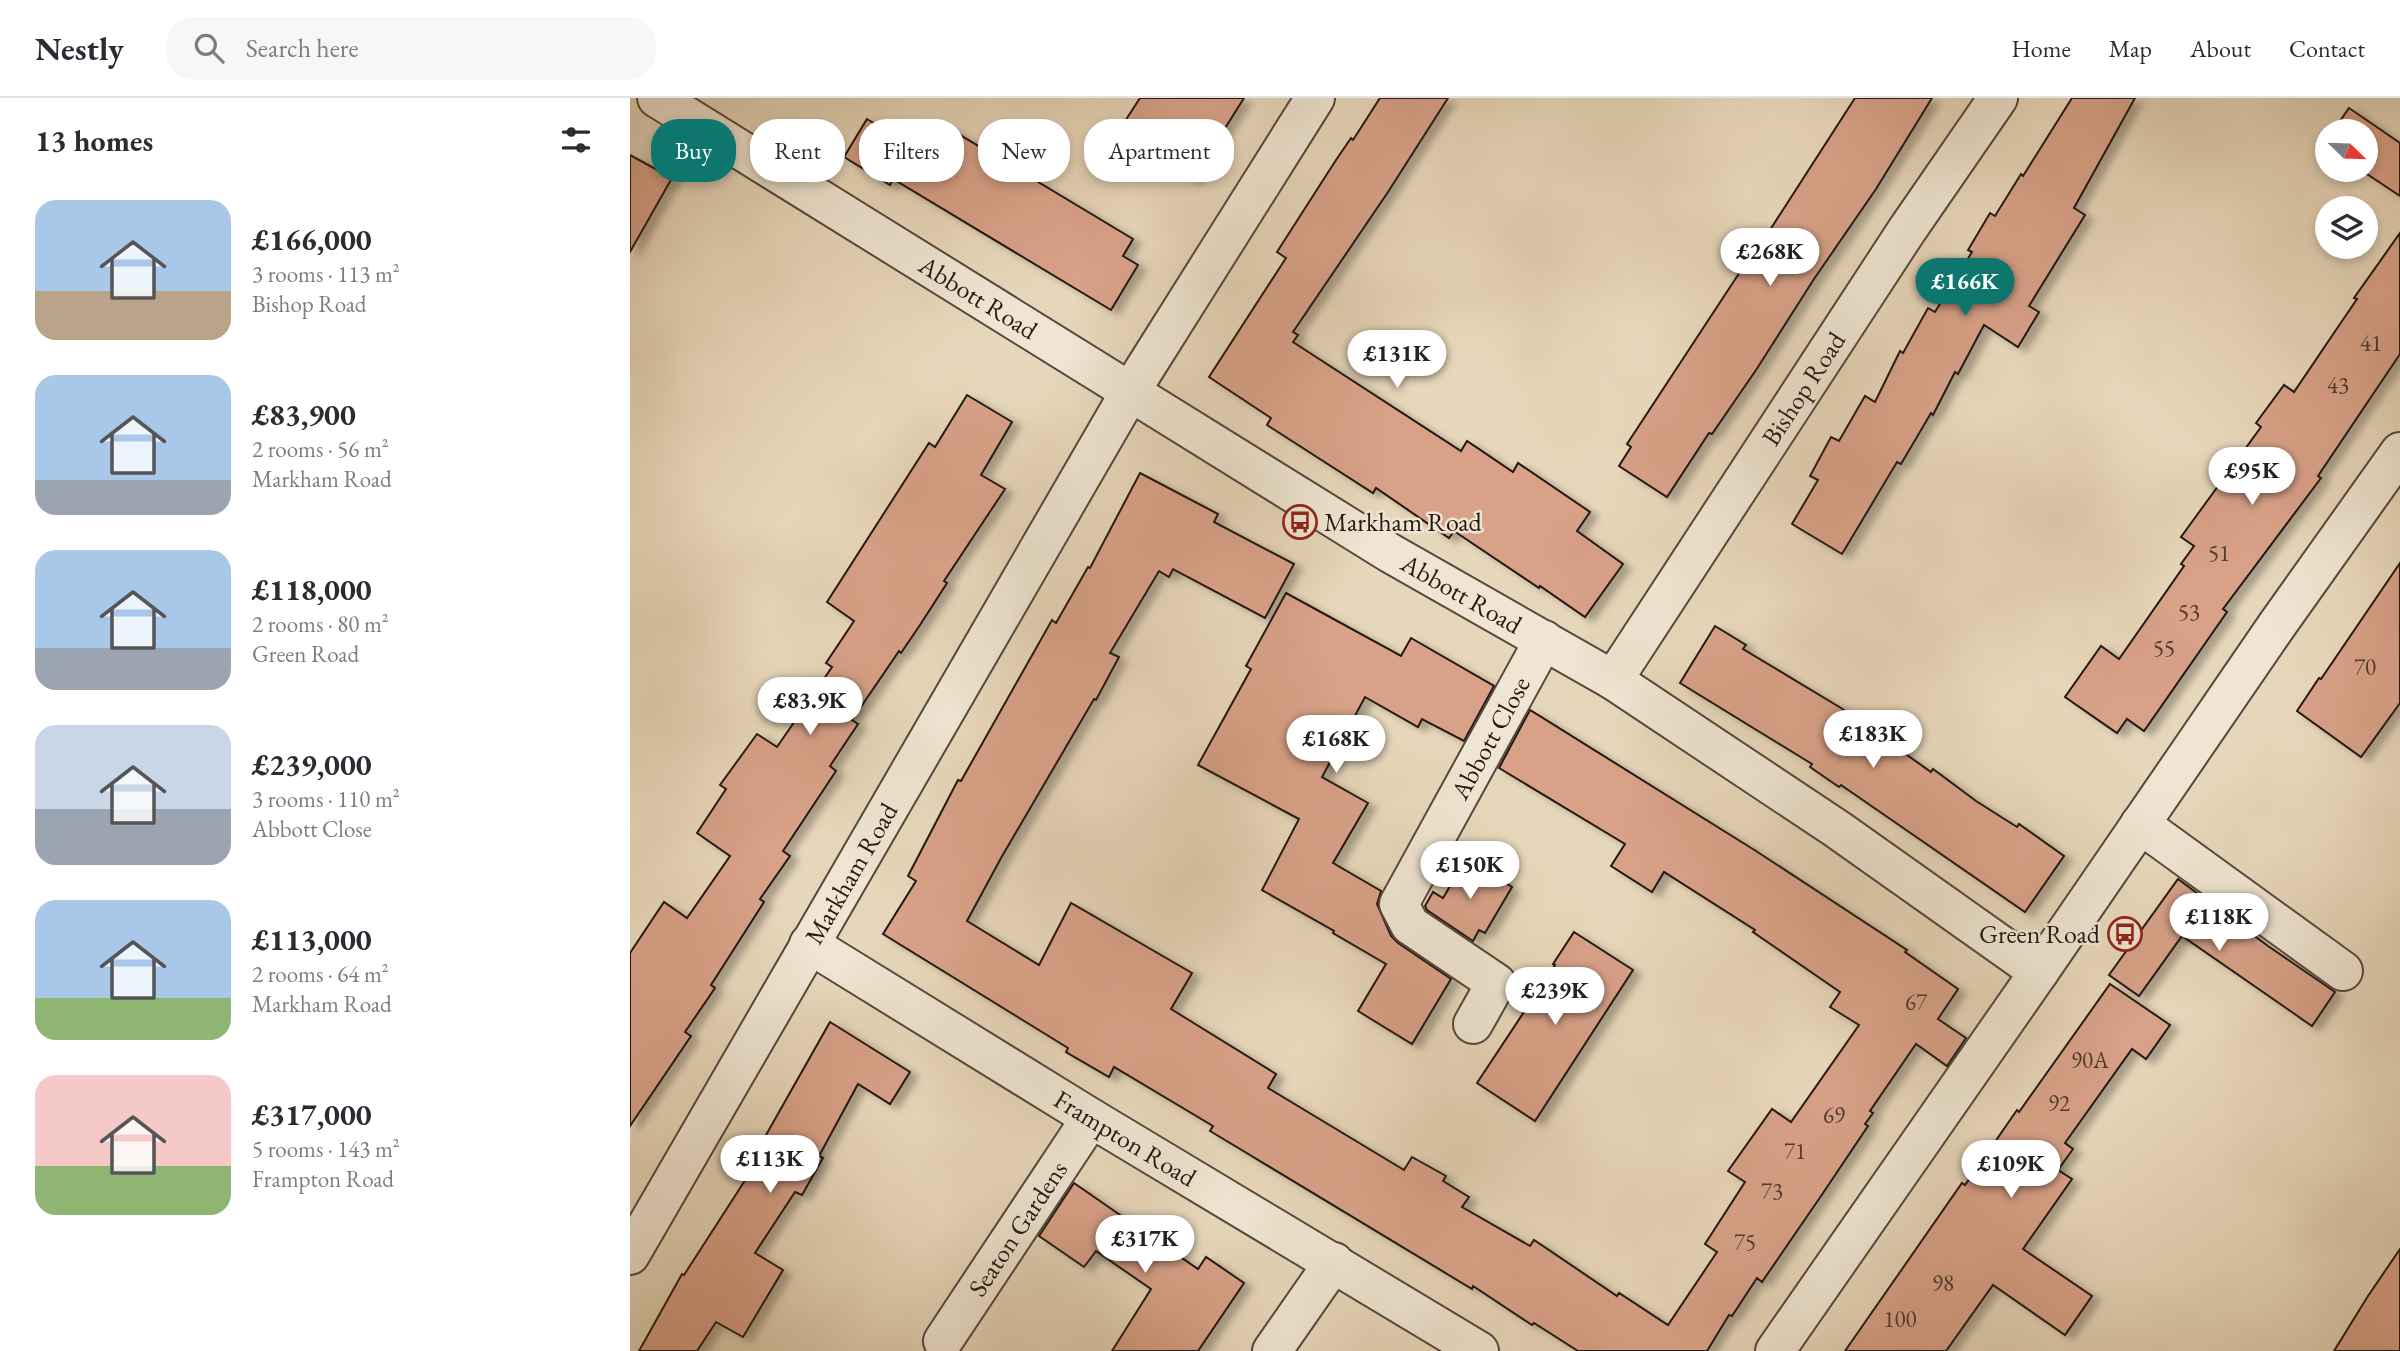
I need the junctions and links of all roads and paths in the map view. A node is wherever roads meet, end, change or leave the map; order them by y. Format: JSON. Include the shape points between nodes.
{"nodes":[{"id":1,"x":657,"y":98,"type":"edge"},
{"id":2,"x":1315,"y":98,"type":"edge"},
{"id":3,"x":1998,"y":98,"type":"edge"},
{"id":4,"x":1130,"y":392,"type":"junction"},
{"id":5,"x":2400,"y":452,"type":"edge"},
{"id":6,"x":1544,"y":640,"type":"junction"},
{"id":7,"x":1613,"y":680,"type":"junction"},
{"id":8,"x":2140,"y":824,"type":"junction"},
{"id":9,"x":809,"y":944,"type":"junction"},
{"id":10,"x":2343,"y":971,"type":"dead end"},
{"id":11,"x":2039,"y":972,"type":"junction"},
{"id":12,"x":1473,"y":1024,"type":"dead end"},
{"id":13,"x":1091,"y":1118,"type":"junction"},
{"id":14,"x":630,"y":1255,"type":"edge"},
{"id":15,"x":1334,"y":1262,"type":"junction"},
{"id":16,"x":943,"y":1341,"type":"dead end"},
{"id":17,"x":1272,"y":1351,"type":"edge"},
{"id":18,"x":1479,"y":1351,"type":"edge"},
{"id":19,"x":1775,"y":1351,"type":"edge"}],
"edges":[{"from":1,"to":4,"type":"street","name":"Abbott Road"},
{"from":2,"to":4,"type":"street","name":"Markham Road"},
{"from":3,"to":7,"type":"street","name":"Bishop Road"},
{"from":4,"to":6,"type":"street","name":"Abbott Road","via":[[1390,553]]},
{"from":4,"to":9,"type":"street","name":"Markham Road"},
{"from":5,"to":8,"type":"street"},
{"from":6,"to":7,"type":"street","name":"Abbott Road"},
{"from":6,"to":12,"type":"street","name":"Abbott Close","via":[[1399,904],[1410,925],[1496,983]]},
{"from":7,"to":11,"type":"street","name":"Abbott Road"},
{"from":8,"to":10,"type":"street"},
{"from":8,"to":11,"type":"street"},
{"from":9,"to":13,"type":"street","name":"Frampton Road"},
{"from":9,"to":14,"type":"street","name":"Markham Road"},
{"from":11,"to":19,"type":"street"},
{"from":13,"to":15,"type":"street","name":"Frampton Road"},
{"from":13,"to":16,"type":"street","name":"Seaton Gardens"},
{"from":15,"to":17,"type":"street"},
{"from":15,"to":18,"type":"street","name":"Frampton Road"}]}
